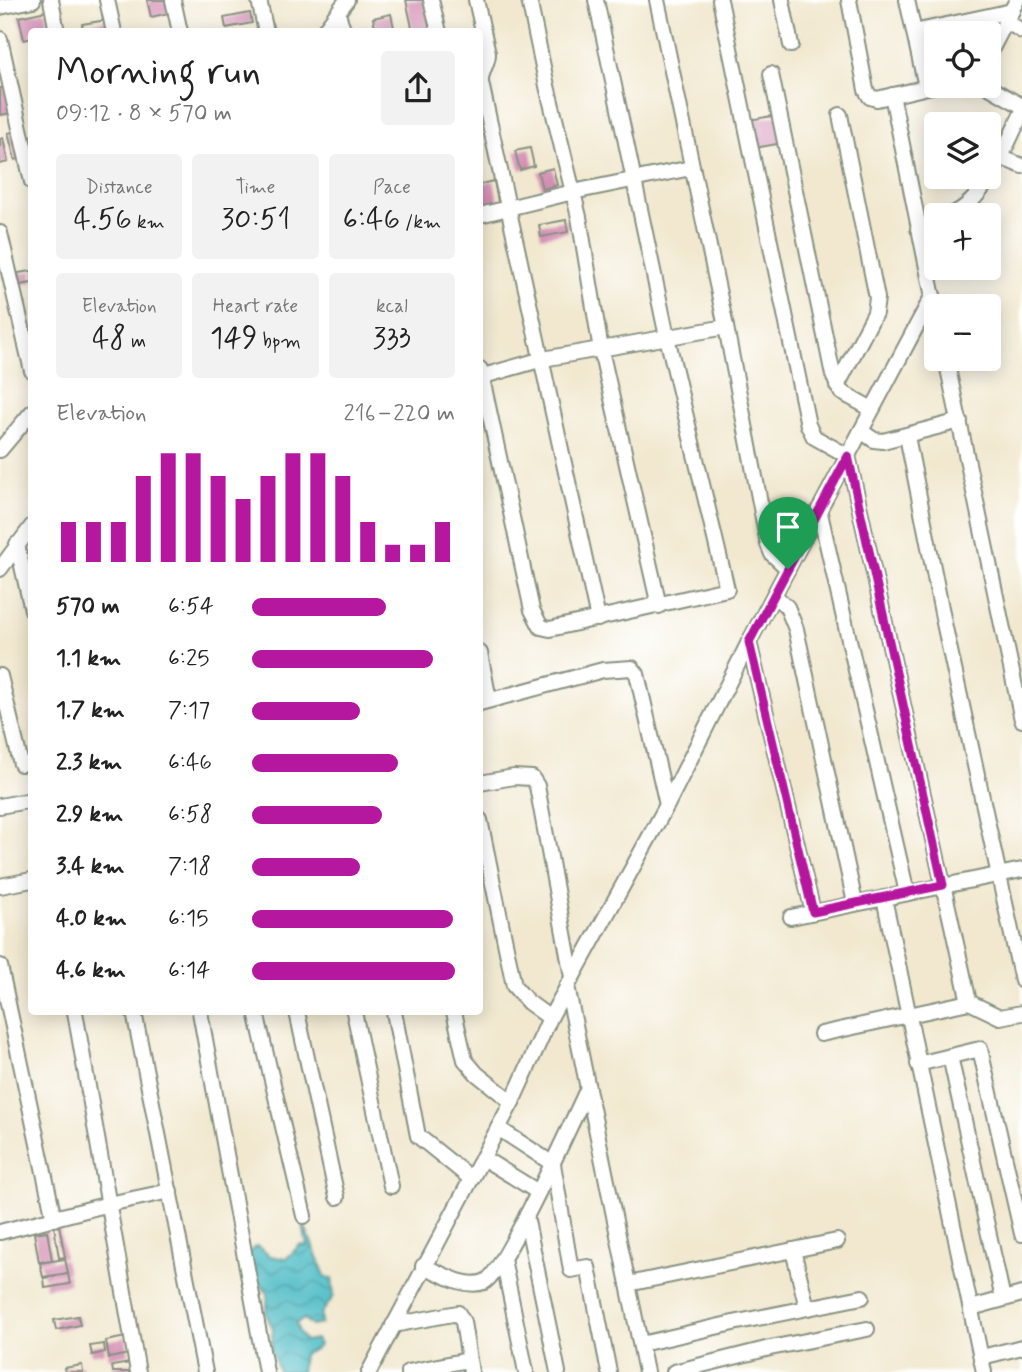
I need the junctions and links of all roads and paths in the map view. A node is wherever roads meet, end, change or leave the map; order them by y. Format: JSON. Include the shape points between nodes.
{"nodes":[{"id":1,"x":33,"y":0,"type":"edge"},
{"id":2,"x":51,"y":0,"type":"edge"},
{"id":3,"x":107,"y":0,"type":"edge"},
{"id":4,"x":173,"y":0,"type":"edge"},
{"id":5,"x":259,"y":0,"type":"edge"},
{"id":6,"x":347,"y":0,"type":"edge"},
{"id":7,"x":431,"y":0,"type":"edge"},
{"id":8,"x":476,"y":0,"type":"edge"},
{"id":9,"x":529,"y":0,"type":"edge"},
{"id":10,"x":596,"y":0,"type":"edge"},
{"id":11,"x":657,"y":0,"type":"edge"},
{"id":12,"x":720,"y":0,"type":"edge"},
{"id":13,"x":782,"y":0,"type":"edge"},
{"id":14,"x":849,"y":0,"type":"edge"},
{"id":15,"x":907,"y":0,"type":"edge"},
{"id":16,"x":0,"y":7,"type":"edge"},
{"id":17,"x":1012,"y":11,"type":"edge"},
{"id":18,"x":338,"y":14,"type":"junction"},
{"id":19,"x":56,"y":28,"type":"edge"},
{"id":20,"x":113,"y":28,"type":"edge"},
{"id":21,"x":179,"y":28,"type":"edge"},
{"id":22,"x":264,"y":28,"type":"edge"},
{"id":23,"x":326,"y":28,"type":"edge"},
{"id":24,"x":343,"y":28,"type":"edge"},
{"id":25,"x":438,"y":28,"type":"edge"},
{"id":26,"x":482,"y":28,"type":"edge"},
{"id":27,"x":1022,"y":31,"type":"edge"},
{"id":28,"x":483,"y":32,"type":"edge"},
{"id":29,"x":914,"y":32,"type":"junction"},
{"id":30,"x":1001,"y":32,"type":"edge"},
{"id":31,"x":0,"y":39,"type":"edge"},
{"id":32,"x":791,"y":45,"type":"dead end"},
{"id":33,"x":924,"y":64,"type":"edge"},
{"id":34,"x":483,"y":67,"type":"edge"},
{"id":35,"x":771,"y":74,"type":"dead end"},
{"id":36,"x":924,"y":88,"type":"edge"},
{"id":37,"x":483,"y":92,"type":"edge"},
{"id":38,"x":1001,"y":94,"type":"edge"},
{"id":39,"x":892,"y":95,"type":"junction"},
{"id":40,"x":1022,"y":106,"type":"edge"},
{"id":41,"x":1022,"y":113,"type":"edge"},
{"id":42,"x":840,"y":115,"type":"dead end"},
{"id":43,"x":1001,"y":155,"type":"edge"},
{"id":44,"x":1001,"y":157,"type":"edge"},
{"id":45,"x":28,"y":164,"type":"edge"},
{"id":46,"x":1022,"y":166,"type":"edge"},
{"id":47,"x":691,"y":168,"type":"junction"},
{"id":48,"x":634,"y":179,"type":"junction"},
{"id":49,"x":981,"y":189,"type":"edge"},
{"id":50,"x":573,"y":192,"type":"junction"},
{"id":51,"x":969,"y":203,"type":"edge"},
{"id":52,"x":508,"y":208,"type":"junction"},
{"id":53,"x":483,"y":214,"type":"edge"},
{"id":54,"x":924,"y":226,"type":"edge"},
{"id":55,"x":918,"y":229,"type":"junction"},
{"id":56,"x":0,"y":233,"type":"edge"},
{"id":57,"x":933,"y":294,"type":"edge"},
{"id":58,"x":924,"y":312,"type":"edge"},
{"id":59,"x":726,"y":327,"type":"junction"},
{"id":60,"x":667,"y":337,"type":"junction"},
{"id":61,"x":601,"y":350,"type":"junction"},
{"id":62,"x":28,"y":354,"type":"edge"},
{"id":63,"x":542,"y":359,"type":"junction"},
{"id":64,"x":949,"y":371,"type":"edge"},
{"id":65,"x":483,"y":373,"type":"edge"},
{"id":66,"x":837,"y":386,"type":"junction"},
{"id":67,"x":483,"y":388,"type":"edge"},
{"id":68,"x":872,"y":409,"type":"junction"},
{"id":69,"x":28,"y":417,"type":"edge"},
{"id":70,"x":960,"y":421,"type":"junction"},
{"id":71,"x":861,"y":431,"type":"junction"},
{"id":72,"x":907,"y":436,"type":"junction"},
{"id":73,"x":0,"y":450,"type":"edge"},
{"id":74,"x":848,"y":456,"type":"junction"},
{"id":75,"x":819,"y":509,"type":"junction"},
{"id":76,"x":28,"y":531,"type":"edge"},
{"id":77,"x":17,"y":544,"type":"junction"},
{"id":78,"x":0,"y":569,"type":"edge"},
{"id":79,"x":788,"y":569,"type":"junction"},
{"id":80,"x":28,"y":592,"type":"edge"},
{"id":81,"x":774,"y":595,"type":"junction"},
{"id":82,"x":659,"y":606,"type":"junction"},
{"id":83,"x":598,"y":619,"type":"junction"},
{"id":84,"x":749,"y":642,"type":"junction"},
{"id":85,"x":0,"y":676,"type":"edge"},
{"id":86,"x":484,"y":702,"type":"edge"},
{"id":87,"x":1022,"y":720,"type":"edge"},
{"id":88,"x":20,"y":764,"type":"dead end"},
{"id":89,"x":483,"y":783,"type":"edge"},
{"id":90,"x":28,"y":801,"type":"edge"},
{"id":91,"x":667,"y":805,"type":"junction"},
{"id":92,"x":0,"y":806,"type":"edge"},
{"id":93,"x":483,"y":835,"type":"edge"},
{"id":94,"x":1022,"y":870,"type":"edge"},
{"id":95,"x":999,"y":874,"type":"junction"},
{"id":96,"x":28,"y":881,"type":"edge"},
{"id":97,"x":943,"y":885,"type":"junction"},
{"id":98,"x":0,"y":886,"type":"edge"},
{"id":99,"x":907,"y":893,"type":"junction"},
{"id":100,"x":884,"y":898,"type":"junction"},
{"id":101,"x":855,"y":904,"type":"junction"},
{"id":102,"x":813,"y":912,"type":"junction"},
{"id":103,"x":791,"y":917,"type":"dead end"},
{"id":104,"x":0,"y":966,"type":"edge"},
{"id":105,"x":1022,"y":981,"type":"edge"},
{"id":106,"x":569,"y":982,"type":"junction"},
{"id":107,"x":968,"y":1002,"type":"junction"},
{"id":108,"x":908,"y":1013,"type":"junction"},
{"id":109,"x":1022,"y":1013,"type":"edge"},
{"id":110,"x":76,"y":1015,"type":"edge"},
{"id":111,"x":135,"y":1015,"type":"edge"},
{"id":112,"x":201,"y":1015,"type":"edge"},
{"id":113,"x":257,"y":1015,"type":"edge"},
{"id":114,"x":298,"y":1015,"type":"edge"},
{"id":115,"x":356,"y":1015,"type":"edge"},
{"id":116,"x":395,"y":1015,"type":"edge"},
{"id":117,"x":455,"y":1015,"type":"edge"},
{"id":118,"x":550,"y":1018,"type":"junction"},
{"id":119,"x":821,"y":1034,"type":"dead end"},
{"id":120,"x":950,"y":1056,"type":"junction"},
{"id":121,"x":918,"y":1064,"type":"junction"},
{"id":122,"x":588,"y":1088,"type":"junction"},
{"id":123,"x":512,"y":1102,"type":"junction"},
{"id":124,"x":498,"y":1128,"type":"junction"},
{"id":125,"x":483,"y":1158,"type":"junction"},
{"id":126,"x":553,"y":1164,"type":"junction"},
{"id":127,"x":470,"y":1178,"type":"junction"},
{"id":128,"x":391,"y":1186,"type":"dead end"},
{"id":129,"x":170,"y":1191,"type":"junction"},
{"id":130,"x":538,"y":1192,"type":"junction"},
{"id":131,"x":337,"y":1197,"type":"dead end"},
{"id":132,"x":109,"y":1204,"type":"junction"},
{"id":133,"x":304,"y":1216,"type":"dead end"},
{"id":134,"x":526,"y":1216,"type":"junction"},
{"id":135,"x":54,"y":1219,"type":"junction"},
{"id":136,"x":0,"y":1232,"type":"edge"},
{"id":137,"x":1022,"y":1234,"type":"edge"},
{"id":138,"x":837,"y":1241,"type":"dead end"},
{"id":139,"x":793,"y":1251,"type":"junction"},
{"id":140,"x":503,"y":1259,"type":"junction"},
{"id":141,"x":423,"y":1266,"type":"junction"},
{"id":142,"x":628,"y":1283,"type":"junction"},
{"id":143,"x":1022,"y":1294,"type":"edge"},
{"id":144,"x":862,"y":1297,"type":"dead end"},
{"id":145,"x":1003,"y":1299,"type":"junction"},
{"id":146,"x":807,"y":1308,"type":"junction"},
{"id":147,"x":971,"y":1308,"type":"junction"},
{"id":148,"x":393,"y":1325,"type":"junction"},
{"id":149,"x":867,"y":1329,"type":"dead end"},
{"id":150,"x":641,"y":1344,"type":"junction"},
{"id":151,"x":1022,"y":1347,"type":"edge"},
{"id":152,"x":469,"y":1366,"type":"edge"},
{"id":153,"x":980,"y":1368,"type":"edge"},
{"id":154,"x":138,"y":1372,"type":"edge"},
{"id":155,"x":205,"y":1372,"type":"edge"},
{"id":156,"x":266,"y":1372,"type":"edge"},
{"id":157,"x":369,"y":1372,"type":"edge"},
{"id":158,"x":408,"y":1372,"type":"edge"},
{"id":159,"x":526,"y":1372,"type":"edge"},
{"id":160,"x":558,"y":1372,"type":"edge"},
{"id":161,"x":609,"y":1372,"type":"edge"},
{"id":162,"x":646,"y":1372,"type":"edge"},
{"id":163,"x":674,"y":1372,"type":"edge"}],
"edges":[{"from":1,"to":16,"type":"street"},
{"from":2,"to":19,"type":"street"},
{"from":3,"to":20,"type":"street"},
{"from":4,"to":21,"type":"street"},
{"from":5,"to":22,"type":"street"},
{"from":6,"to":18,"type":"street"},
{"from":7,"to":25,"type":"street"},
{"from":8,"to":26,"type":"street"},
{"from":9,"to":50,"type":"street"},
{"from":10,"to":48,"type":"street"},
{"from":11,"to":47,"type":"street"},
{"from":12,"to":74,"type":"street","via":[[808,425],[814,437]]},
{"from":13,"to":32,"type":"street"},
{"from":14,"to":39,"type":"street","via":[[867,94],[873,99]]},
{"from":15,"to":29,"type":"street"},
{"from":17,"to":27,"type":"street"},
{"from":17,"to":29,"type":"street"},
{"from":17,"to":30,"type":"street"},
{"from":18,"to":23,"type":"street"},
{"from":18,"to":24,"type":"street"},
{"from":28,"to":34,"type":"street","via":[[488,58]]},
{"from":29,"to":33,"type":"street"},
{"from":31,"to":45,"type":"street"},
{"from":35,"to":66,"type":"street"},
{"from":36,"to":39,"type":"street"},
{"from":37,"to":52,"type":"street"},
{"from":38,"to":40,"type":"street"},
{"from":39,"to":55,"type":"street"},
{"from":41,"to":43,"type":"street"},
{"from":42,"to":66,"type":"street","via":[[877,298],[875,313]]},
{"from":44,"to":46,"type":"street"},
{"from":47,"to":48,"type":"street"},
{"from":47,"to":59,"type":"street"},
{"from":48,"to":50,"type":"street"},
{"from":48,"to":60,"type":"street"},
{"from":49,"to":51,"type":"street"},
{"from":50,"to":52,"type":"street"},
{"from":50,"to":61,"type":"street"},
{"from":52,"to":53,"type":"street"},
{"from":52,"to":63,"type":"street"},
{"from":54,"to":55,"type":"street"},
{"from":55,"to":57,"type":"street"},
{"from":56,"to":62,"type":"street"},
{"from":58,"to":68,"type":"street"},
{"from":59,"to":60,"type":"street"},
{"from":59,"to":79,"type":"street","via":[[768,544]]},
{"from":60,"to":61,"type":"street"},
{"from":60,"to":82,"type":"street","via":[[727,589]]},
{"from":61,"to":63,"type":"street"},
{"from":61,"to":82,"type":"street"},
{"from":63,"to":65,"type":"street"},
{"from":63,"to":83,"type":"street"},
{"from":64,"to":70,"type":"street"},
{"from":66,"to":68,"type":"street"},
{"from":67,"to":83,"type":"street","via":[[537,620],[550,629]]},
{"from":68,"to":71,"type":"street"},
{"from":69,"to":73,"type":"street"},
{"from":70,"to":72,"type":"street"},
{"from":70,"to":87,"type":"street"},
{"from":71,"to":72,"type":"street","via":[[878,441]]},
{"from":71,"to":74,"type":"street"},
{"from":72,"to":95,"type":"street"},
{"from":74,"to":75,"type":"street"},
{"from":74,"to":97,"type":"street"},
{"from":75,"to":79,"type":"street"},
{"from":75,"to":99,"type":"street"},
{"from":76,"to":77,"type":"street"},
{"from":77,"to":78,"type":"street"},
{"from":77,"to":80,"type":"street"},
{"from":79,"to":81,"type":"street"},
{"from":81,"to":84,"type":"street"},
{"from":81,"to":101,"type":"street","via":[[787,607],[796,629]]},
{"from":82,"to":83,"type":"street"},
{"from":84,"to":91,"type":"street"},
{"from":84,"to":102,"type":"street"},
{"from":85,"to":88,"type":"street"},
{"from":86,"to":91,"type":"street","via":[[603,670],[632,668]]},
{"from":89,"to":106,"type":"street","via":[[523,776],[532,778],[537,786]]},
{"from":90,"to":92,"type":"street"},
{"from":91,"to":106,"type":"street"},
{"from":93,"to":118,"type":"street","via":[[514,986]]},
{"from":94,"to":95,"type":"street"},
{"from":95,"to":97,"type":"street"},
{"from":95,"to":105,"type":"street"},
{"from":96,"to":98,"type":"street"},
{"from":97,"to":99,"type":"street"},
{"from":97,"to":107,"type":"street"},
{"from":99,"to":100,"type":"street"},
{"from":100,"to":101,"type":"street"},
{"from":100,"to":108,"type":"street"},
{"from":101,"to":102,"type":"street"},
{"from":102,"to":103,"type":"street"},
{"from":104,"to":135,"type":"street"},
{"from":106,"to":118,"type":"street"},
{"from":106,"to":122,"type":"street"},
{"from":107,"to":108,"type":"street"},
{"from":107,"to":109,"type":"street","via":[[1000,1017]]},
{"from":108,"to":119,"type":"street"},
{"from":108,"to":121,"type":"street"},
{"from":110,"to":132,"type":"street"},
{"from":111,"to":129,"type":"street"},
{"from":112,"to":156,"type":"street"},
{"from":113,"to":133,"type":"street"},
{"from":114,"to":131,"type":"street"},
{"from":115,"to":128,"type":"street"},
{"from":116,"to":127,"type":"street","via":[[418,1136]]},
{"from":117,"to":123,"type":"street","via":[[465,1060]]},
{"from":118,"to":123,"type":"street"},
{"from":120,"to":121,"type":"street"},
{"from":120,"to":137,"type":"street","via":[[980,1049]]},
{"from":120,"to":145,"type":"street"},
{"from":121,"to":147,"type":"street"},
{"from":122,"to":126,"type":"street"},
{"from":122,"to":142,"type":"street"},
{"from":123,"to":124,"type":"street"},
{"from":124,"to":125,"type":"street"},
{"from":124,"to":126,"type":"street"},
{"from":125,"to":127,"type":"street"},
{"from":125,"to":130,"type":"street"},
{"from":126,"to":130,"type":"street"},
{"from":126,"to":161,"type":"street","via":[[571,1270],[588,1266]]},
{"from":127,"to":141,"type":"street"},
{"from":129,"to":132,"type":"street"},
{"from":129,"to":155,"type":"street"},
{"from":130,"to":134,"type":"street"},
{"from":132,"to":135,"type":"street"},
{"from":132,"to":154,"type":"street"},
{"from":134,"to":140,"type":"street"},
{"from":134,"to":160,"type":"street"},
{"from":135,"to":136,"type":"street"},
{"from":138,"to":139,"type":"street"},
{"from":139,"to":142,"type":"street"},
{"from":139,"to":146,"type":"street"},
{"from":140,"to":141,"type":"street","via":[[481,1284],[469,1284]]},
{"from":140,"to":159,"type":"street"},
{"from":141,"to":148,"type":"street"},
{"from":142,"to":150,"type":"street"},
{"from":143,"to":145,"type":"street"},
{"from":144,"to":146,"type":"street"},
{"from":145,"to":147,"type":"street"},
{"from":146,"to":150,"type":"street"},
{"from":147,"to":153,"type":"street"},
{"from":148,"to":152,"type":"street","via":[[458,1313]]},
{"from":148,"to":157,"type":"street"},
{"from":149,"to":163,"type":"street"},
{"from":150,"to":162,"type":"street"},
{"from":151,"to":153,"type":"street"},
{"from":152,"to":158,"type":"street"}]}
